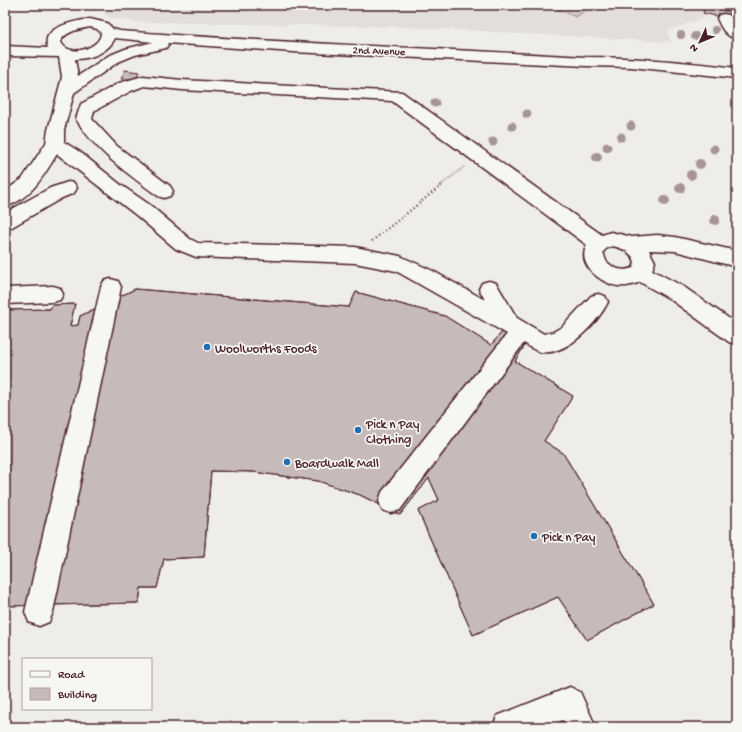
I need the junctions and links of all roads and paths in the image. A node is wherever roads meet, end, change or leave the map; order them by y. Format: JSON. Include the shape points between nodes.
{"nodes":[{"id":1,"x":727,"y":12,"type":"edge"},
{"id":2,"x":98,"y":25,"type":"junction"},
{"id":3,"x":58,"y":35,"type":"junction"},
{"id":4,"x":737,"y":35,"type":"edge"},
{"id":5,"x":179,"y":40,"type":"junction"},
{"id":6,"x":5,"y":46,"type":"edge"},
{"id":7,"x":5,"y":51,"type":"edge"},
{"id":8,"x":88,"y":52,"type":"junction"},
{"id":9,"x":66,"y":53,"type":"junction"},
{"id":10,"x":737,"y":73,"type":"edge"},
{"id":11,"x":727,"y":78,"type":"edge"},
{"id":12,"x":68,"y":83,"type":"junction"},
{"id":13,"x":55,"y":144,"type":"junction"},
{"id":14,"x":478,"y":156,"type":"junction"},
{"id":15,"x":68,"y":188,"type":"dead end"},
{"id":16,"x":164,"y":192,"type":"dead end"},
{"id":17,"x":5,"y":200,"type":"edge"},
{"id":18,"x":5,"y":222,"type":"edge"},
{"id":19,"x":599,"y":243,"type":"junction"},
{"id":20,"x":355,"y":255,"type":"junction"},
{"id":21,"x":638,"y":258,"type":"junction"},
{"id":22,"x":737,"y":259,"type":"edge"},
{"id":23,"x":737,"y":265,"type":"edge"},
{"id":24,"x":111,"y":287,"type":"dead end"},
{"id":25,"x":489,"y":289,"type":"dead end"},
{"id":26,"x":52,"y":294,"type":"dead end"},
{"id":27,"x":5,"y":296,"type":"edge"},
{"id":28,"x":598,"y":302,"type":"dead end"},
{"id":29,"x":512,"y":330,"type":"junction"},
{"id":30,"x":737,"y":336,"type":"edge"},
{"id":31,"x":391,"y":500,"type":"dead end"},
{"id":32,"x":39,"y":612,"type":"dead end"},
{"id":33,"x":508,"y":727,"type":"edge"},
{"id":34,"x":581,"y":727,"type":"edge"}],
"edges":[{"from":1,"to":4,"type":"street","via":[[728,27]]},
{"from":2,"to":3,"type":"street","name":"2nd Avenue","via":[[72,26]]},
{"from":2,"to":5,"type":"street","name":"2nd Avenue"},
{"from":2,"to":8,"type":"street"},
{"from":3,"to":6,"type":"street"},
{"from":3,"to":9,"type":"street","via":[[54,44]]},
{"from":5,"to":11,"type":"street","name":"2nd Avenue","via":[[585,61],[614,67]]},
{"from":5,"to":12,"type":"street","via":[[130,52]]},
{"from":7,"to":9,"type":"street"},
{"from":8,"to":9,"type":"street"},
{"from":8,"to":12,"type":"street"},
{"from":9,"to":12,"type":"street"},
{"from":10,"to":11,"type":"street","name":"2nd Avenue"},
{"from":12,"to":13,"type":"street"},
{"from":13,"to":17,"type":"street","via":[[28,184]]},
{"from":13,"to":20,"type":"street","via":[[74,156],[183,244],[196,250]]},
{"from":14,"to":16,"type":"street","via":[[396,96],[143,82],[125,87],[87,108],[84,119],[95,136],[115,155]]},
{"from":14,"to":19,"type":"street"},
{"from":14,"to":20,"type":"path"},
{"from":15,"to":18,"type":"street","via":[[56,192]]},
{"from":19,"to":21,"type":"street","via":[[611,239]]},
{"from":19,"to":21,"type":"street","via":[[593,256],[597,266],[616,278],[630,278]]},
{"from":20,"to":29,"type":"street","via":[[400,264],[426,276]]},
{"from":21,"to":22,"type":"street","via":[[657,242]]},
{"from":21,"to":23,"type":"street","via":[[658,251],[674,251]]},
{"from":21,"to":30,"type":"street","via":[[677,293]]},
{"from":24,"to":32,"type":"street"},
{"from":25,"to":29,"type":"street"},
{"from":26,"to":27,"type":"street"},
{"from":28,"to":29,"type":"street","via":[[581,322],[558,340],[542,342]]},
{"from":29,"to":31,"type":"street"},
{"from":33,"to":34,"type":"street","via":[[570,702]]}]}
